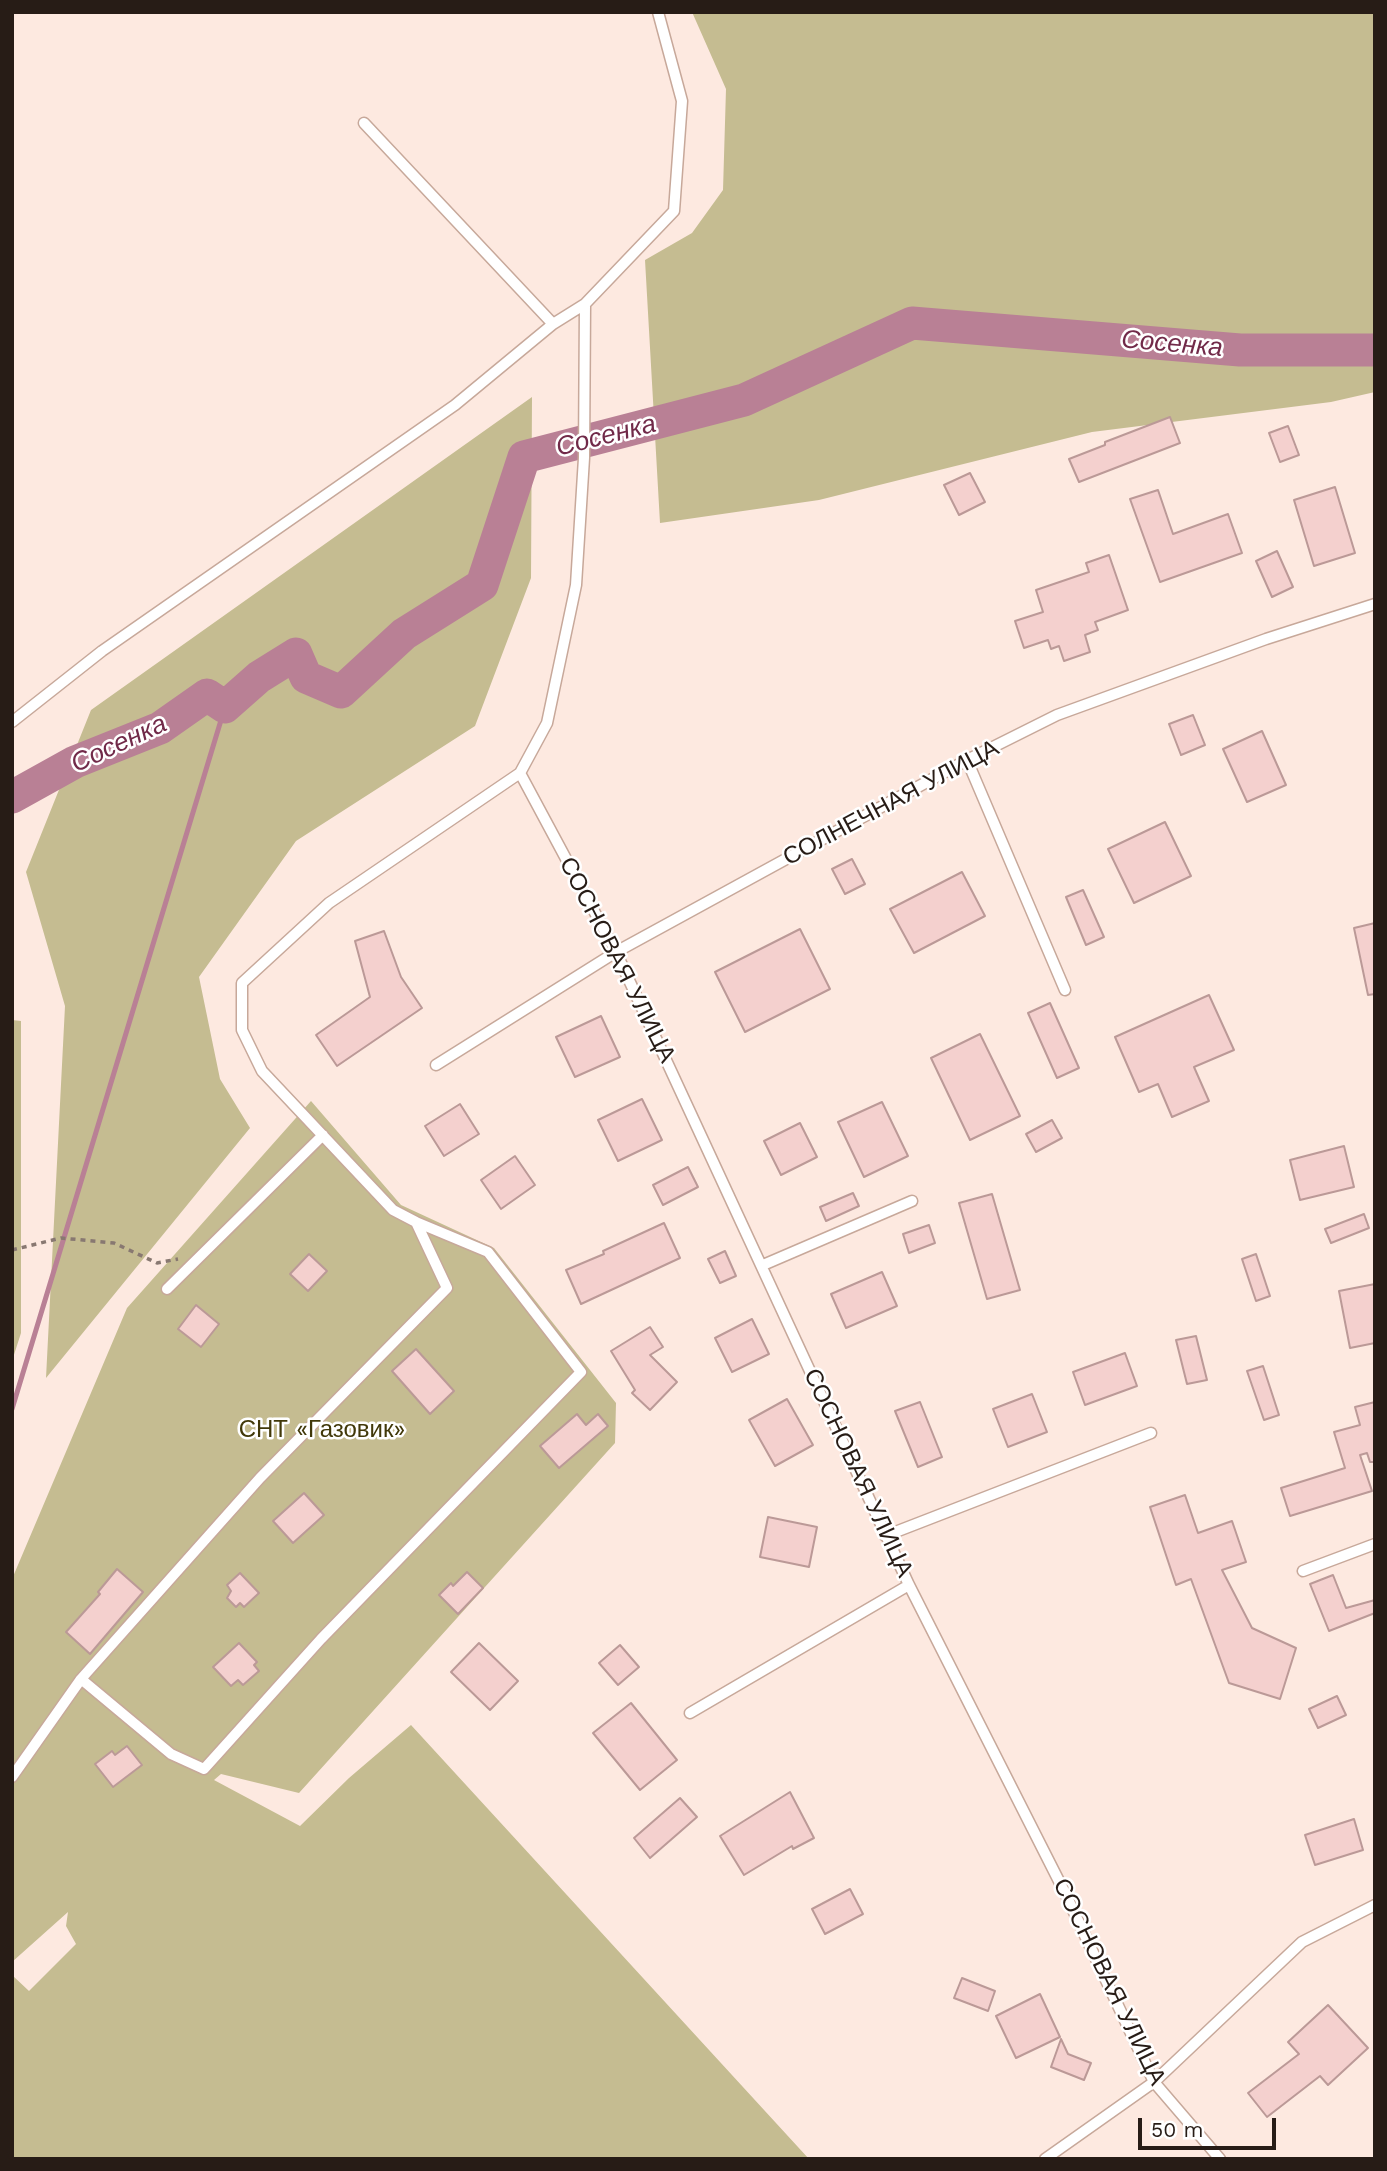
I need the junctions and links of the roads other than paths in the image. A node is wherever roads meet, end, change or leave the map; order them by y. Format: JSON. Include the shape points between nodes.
{"nodes":[{"id":1,"x":658,"y":12,"type":"edge"},
{"id":2,"x":364,"y":124,"type":"dead end"},
{"id":3,"x":585,"y":304,"type":"junction"},
{"id":4,"x":553,"y":324,"type":"junction"},
{"id":5,"x":1375,"y":604,"type":"edge"},
{"id":6,"x":12,"y":722,"type":"edge"},
{"id":7,"x":967,"y":760,"type":"junction"},
{"id":8,"x":520,"y":773,"type":"junction"},
{"id":9,"x":616,"y":952,"type":"junction"},
{"id":10,"x":1065,"y":990,"type":"dead end"},
{"id":11,"x":436,"y":1065,"type":"dead end"},
{"id":12,"x":323,"y":1135,"type":"junction"},
{"id":13,"x":912,"y":1201,"type":"dead end"},
{"id":14,"x":416,"y":1222,"type":"junction"},
{"id":15,"x":763,"y":1265,"type":"junction"},
{"id":16,"x":167,"y":1289,"type":"dead end"},
{"id":17,"x":1151,"y":1433,"type":"dead end"},
{"id":18,"x":885,"y":1536,"type":"junction"},
{"id":19,"x":1375,"y":1544,"type":"edge"},
{"id":20,"x":1303,"y":1571,"type":"dead end"},
{"id":21,"x":909,"y":1585,"type":"junction"},
{"id":22,"x":81,"y":1679,"type":"junction"},
{"id":23,"x":690,"y":1713,"type":"dead end"},
{"id":24,"x":12,"y":1777,"type":"edge"},
{"id":25,"x":1375,"y":1905,"type":"edge"},
{"id":26,"x":1154,"y":2082,"type":"junction"},
{"id":27,"x":1045,"y":2159,"type":"edge"},
{"id":28,"x":1220,"y":2159,"type":"edge"}],
"edges":[{"from":1,"to":3,"type":"lane","via":[[682,101],[674,211]]},
{"from":2,"to":4,"type":"lane"},
{"from":3,"to":4,"type":"lane"},
{"from":3,"to":8,"type":"lane","via":[[584,458],[576,585],[547,723]]},
{"from":4,"to":6,"type":"lane","via":[[455,405],[102,651]]},
{"from":5,"to":7,"type":"lane","name":"СОЛНЕЧНАЯ УЛИЦА","via":[[1057,715]]},
{"from":7,"to":9,"type":"lane","name":"СОЛНЕЧНАЯ УЛИЦА"},
{"from":7,"to":10,"type":"lane"},
{"from":8,"to":9,"type":"lane","name":"СОСНОВАЯ УЛИЦА"},
{"from":8,"to":12,"type":"lane","via":[[329,903],[242,983],[242,1030],[262,1071]]},
{"from":9,"to":11,"type":"lane","name":"СОЛНЕЧНАЯ УЛИЦА"},
{"from":9,"to":15,"type":"lane","name":"СОСНОВАЯ УЛИЦА"},
{"from":12,"to":14,"type":"lane","via":[[393,1210]]},
{"from":12,"to":16,"type":"lane"},
{"from":13,"to":15,"type":"lane"},
{"from":14,"to":22,"type":"lane","via":[[447,1288],[260,1478]]},
{"from":14,"to":22,"type":"lane","via":[[488,1252],[581,1372],[321,1639],[204,1769],[171,1754]]},
{"from":15,"to":18,"type":"lane","name":"СОСНОВАЯ УЛИЦА"},
{"from":17,"to":18,"type":"lane"},
{"from":18,"to":21,"type":"lane","name":"СОСНОВАЯ УЛИЦА"},
{"from":19,"to":20,"type":"lane"},
{"from":21,"to":23,"type":"lane"},
{"from":21,"to":26,"type":"lane","name":"СОСНОВАЯ УЛИЦА","via":[[1064,1891]]},
{"from":22,"to":24,"type":"lane"},
{"from":25,"to":26,"type":"lane","via":[[1302,1942]]},
{"from":26,"to":27,"type":"lane"},
{"from":26,"to":28,"type":"lane","name":"СОСНОВАЯ УЛИЦА"}]}
